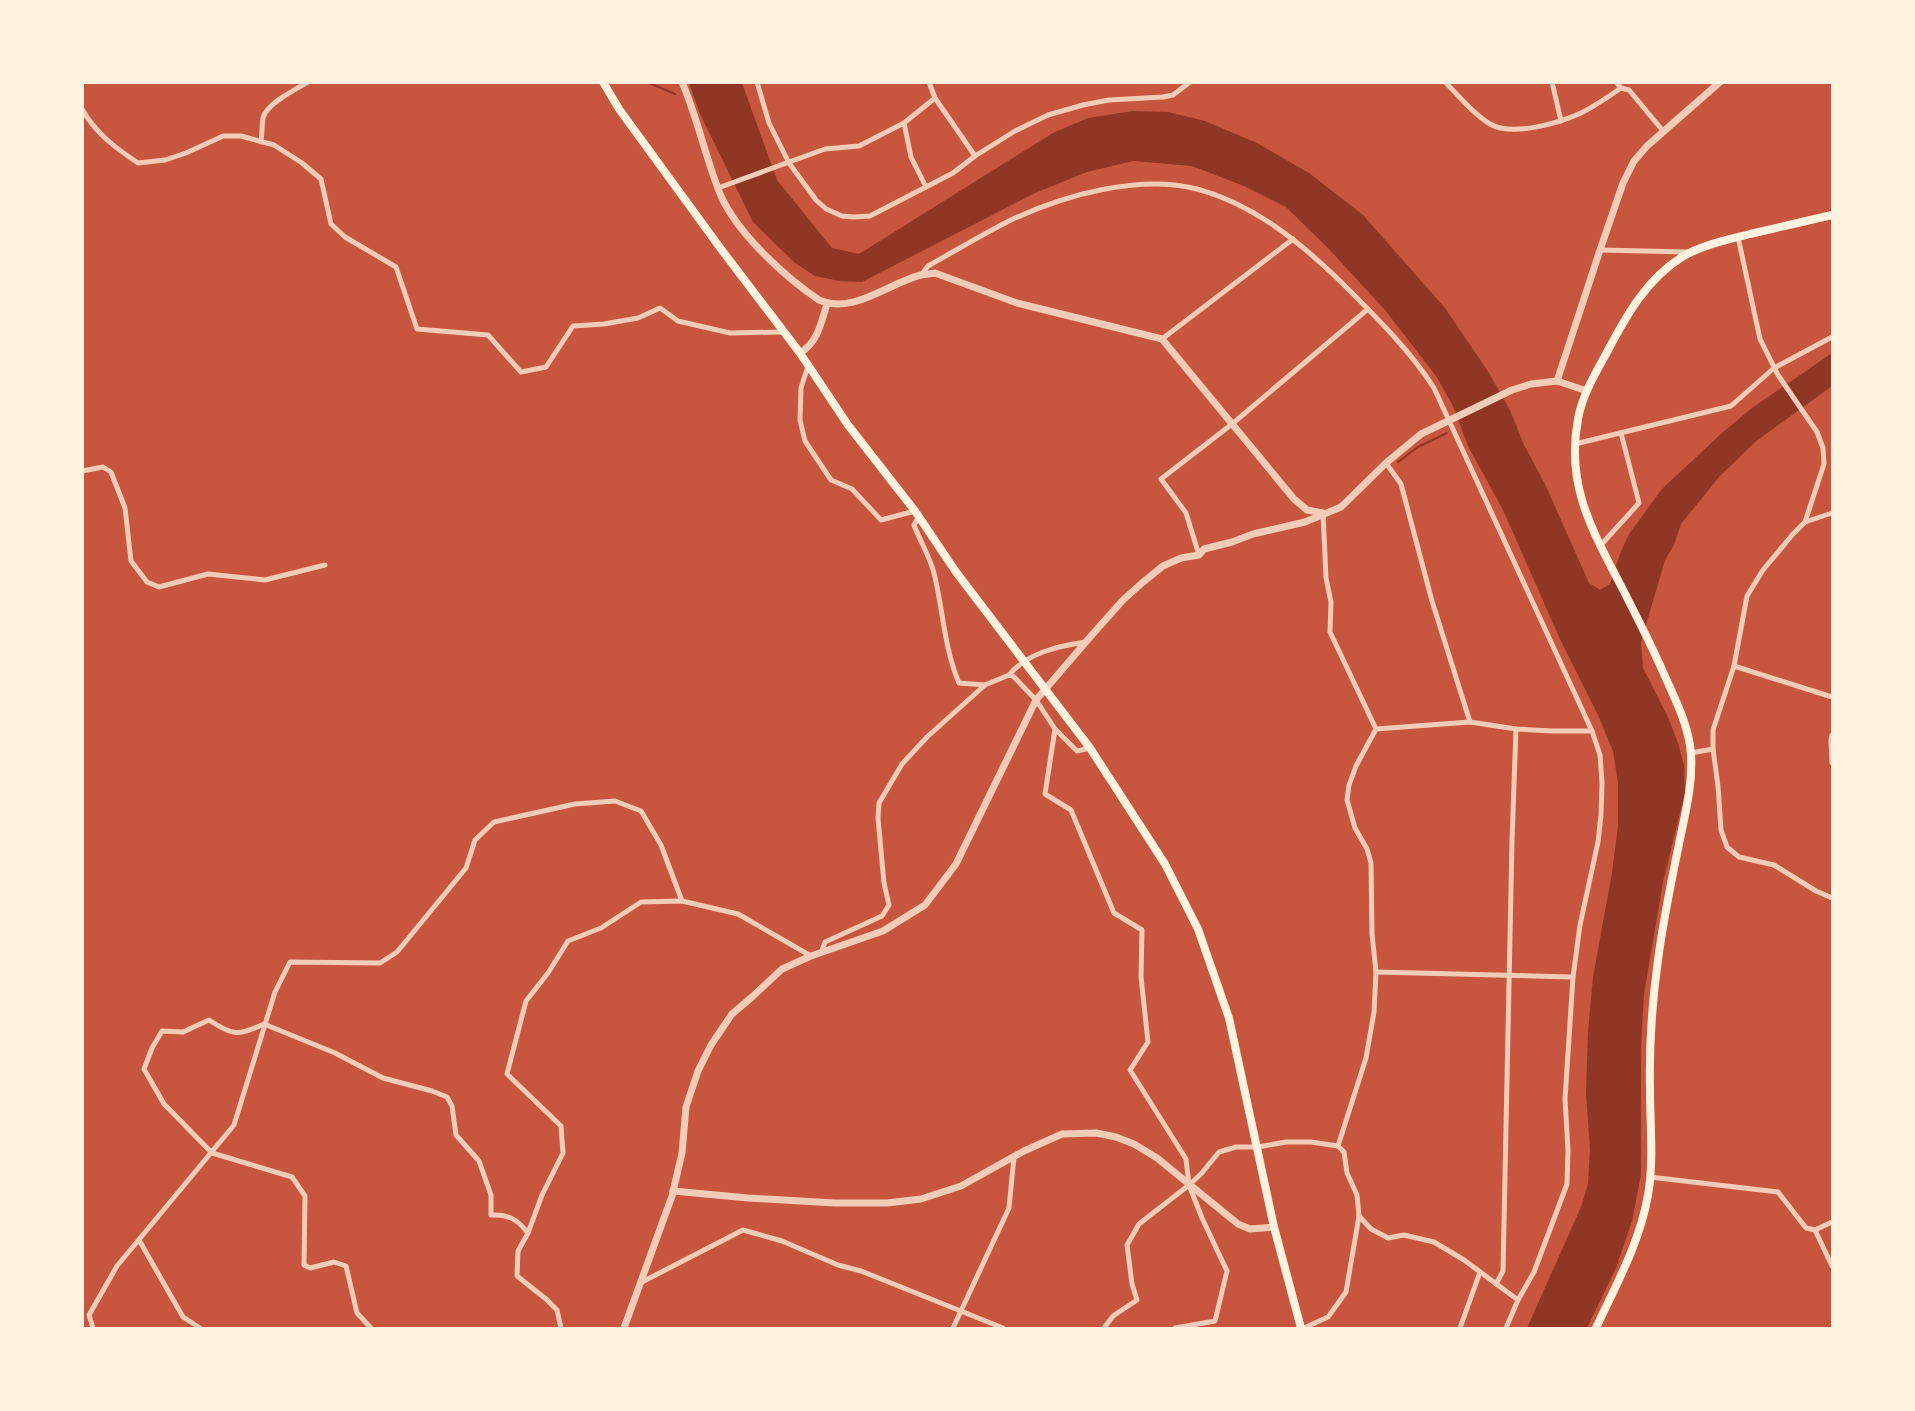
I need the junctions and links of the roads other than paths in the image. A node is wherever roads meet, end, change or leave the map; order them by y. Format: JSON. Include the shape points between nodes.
{"nodes":[{"id":1,"x":308,"y":82,"type":"edge"},
{"id":2,"x":603,"y":82,"type":"edge"},
{"id":3,"x":682,"y":82,"type":"edge"},
{"id":4,"x":757,"y":82,"type":"edge"},
{"id":5,"x":929,"y":82,"type":"edge"},
{"id":6,"x":1191,"y":82,"type":"edge"},
{"id":7,"x":1445,"y":82,"type":"edge"},
{"id":8,"x":1552,"y":82,"type":"edge"},
{"id":9,"x":1616,"y":82,"type":"edge"},
{"id":10,"x":1720,"y":82,"type":"edge"},
{"id":11,"x":1621,"y":88,"type":"junction"},
{"id":12,"x":935,"y":99,"type":"junction"},
{"id":13,"x":82,"y":109,"type":"edge"},
{"id":14,"x":1561,"y":121,"type":"junction"},
{"id":15,"x":904,"y":123,"type":"junction"},
{"id":16,"x":1663,"y":130,"type":"junction"},
{"id":17,"x":261,"y":142,"type":"junction"},
{"id":18,"x":975,"y":156,"type":"junction"},
{"id":19,"x":789,"y":163,"type":"junction"},
{"id":20,"x":926,"y":187,"type":"junction"},
{"id":21,"x":718,"y":188,"type":"junction"},
{"id":22,"x":1833,"y":214,"type":"edge"},
{"id":23,"x":1738,"y":237,"type":"junction"},
{"id":24,"x":1293,"y":239,"type":"junction"},
{"id":25,"x":1600,"y":250,"type":"junction"},
{"id":26,"x":1692,"y":253,"type":"junction"},
{"id":27,"x":921,"y":274,"type":"junction"},
{"id":28,"x":827,"y":304,"type":"junction"},
{"id":29,"x":1368,"y":309,"type":"junction"},
{"id":30,"x":782,"y":332,"type":"junction"},
{"id":31,"x":1833,"y":337,"type":"edge"},
{"id":32,"x":1162,"y":339,"type":"junction"},
{"id":33,"x":800,"y":353,"type":"junction"},
{"id":34,"x":808,"y":366,"type":"junction"},
{"id":35,"x":1774,"y":368,"type":"junction"},
{"id":36,"x":1557,"y":381,"type":"junction"},
{"id":37,"x":1587,"y":391,"type":"junction"},
{"id":38,"x":1451,"y":419,"type":"junction"},
{"id":39,"x":1232,"y":424,"type":"junction"},
{"id":40,"x":1621,"y":433,"type":"junction"},
{"id":41,"x":1575,"y":444,"type":"junction"},
{"id":42,"x":1386,"y":463,"type":"junction"},
{"id":43,"x":82,"y":471,"type":"edge"},
{"id":44,"x":1323,"y":513,"type":"junction"},
{"id":45,"x":1833,"y":513,"type":"edge"},
{"id":46,"x":917,"y":514,"type":"junction"},
{"id":47,"x":1806,"y":522,"type":"junction"},
{"id":48,"x":1600,"y":546,"type":"junction"},
{"id":49,"x":1199,"y":555,"type":"junction"},
{"id":50,"x":325,"y":565,"type":"dead end"},
{"id":51,"x":1087,"y":641,"type":"junction"},
{"id":52,"x":1734,"y":666,"type":"junction"},
{"id":53,"x":1009,"y":675,"type":"junction"},
{"id":54,"x":985,"y":685,"type":"junction"},
{"id":55,"x":1833,"y":697,"type":"edge"},
{"id":56,"x":1036,"y":700,"type":"junction"},
{"id":57,"x":1470,"y":722,"type":"junction"},
{"id":58,"x":1056,"y":729,"type":"junction"},
{"id":59,"x":1376,"y":729,"type":"junction"},
{"id":60,"x":1516,"y":729,"type":"junction"},
{"id":61,"x":1592,"y":731,"type":"junction"},
{"id":62,"x":1833,"y":735,"type":"edge"},
{"id":63,"x":1090,"y":748,"type":"junction"},
{"id":64,"x":1713,"y":749,"type":"junction"},
{"id":65,"x":1691,"y":753,"type":"junction"},
{"id":66,"x":1833,"y":763,"type":"edge"},
{"id":67,"x":1833,"y":898,"type":"edge"},
{"id":68,"x":682,"y":901,"type":"junction"},
{"id":69,"x":821,"y":953,"type":"junction"},
{"id":70,"x":811,"y":956,"type":"junction"},
{"id":71,"x":1376,"y":972,"type":"junction"},
{"id":72,"x":1509,"y":974,"type":"junction"},
{"id":73,"x":1573,"y":977,"type":"junction"},
{"id":74,"x":264,"y":1024,"type":"junction"},
{"id":75,"x":1338,"y":1146,"type":"junction"},
{"id":76,"x":1258,"y":1147,"type":"junction"},
{"id":77,"x":212,"y":1153,"type":"junction"},
{"id":78,"x":1014,"y":1157,"type":"junction"},
{"id":79,"x":1650,"y":1177,"type":"junction"},
{"id":80,"x":1189,"y":1185,"type":"junction"},
{"id":81,"x":674,"y":1191,"type":"junction"},
{"id":82,"x":1359,"y":1216,"type":"junction"},
{"id":83,"x":1833,"y":1222,"type":"edge"},
{"id":84,"x":1274,"y":1227,"type":"junction"},
{"id":85,"x":1815,"y":1230,"type":"junction"},
{"id":86,"x":528,"y":1233,"type":"junction"},
{"id":87,"x":139,"y":1240,"type":"junction"},
{"id":88,"x":1833,"y":1266,"type":"edge"},
{"id":89,"x":1480,"y":1272,"type":"junction"},
{"id":90,"x":642,"y":1282,"type":"junction"},
{"id":91,"x":1496,"y":1284,"type":"junction"},
{"id":92,"x":1518,"y":1300,"type":"junction"},
{"id":93,"x":960,"y":1312,"type":"junction"},
{"id":94,"x":82,"y":1320,"type":"edge"},
{"id":95,"x":90,"y":1322,"type":"junction"},
{"id":96,"x":93,"y":1329,"type":"edge"},
{"id":97,"x":200,"y":1329,"type":"edge"},
{"id":98,"x":371,"y":1329,"type":"edge"},
{"id":99,"x":561,"y":1329,"type":"edge"},
{"id":100,"x":624,"y":1329,"type":"edge"},
{"id":101,"x":953,"y":1329,"type":"edge"},
{"id":102,"x":1003,"y":1329,"type":"edge"},
{"id":103,"x":1104,"y":1329,"type":"edge"},
{"id":104,"x":1175,"y":1329,"type":"edge"},
{"id":105,"x":1302,"y":1329,"type":"edge"},
{"id":106,"x":1460,"y":1329,"type":"edge"},
{"id":107,"x":1506,"y":1329,"type":"edge"},
{"id":108,"x":1596,"y":1329,"type":"edge"}],
"edges":[{"from":1,"to":17,"type":"street","via":[[266,110]]},
{"from":2,"to":30,"type":"highway"},
{"from":3,"to":21,"type":"street"},
{"from":4,"to":19,"type":"street","via":[[769,123]]},
{"from":5,"to":12,"type":"street"},
{"from":6,"to":18,"type":"street","via":[[1173,95],[1109,100],[1048,115]]},
{"from":7,"to":14,"type":"street","via":[[1468,106],[1498,127],[1534,127]]},
{"from":8,"to":14,"type":"street"},
{"from":9,"to":11,"type":"street"},
{"from":10,"to":16,"type":"street"},
{"from":11,"to":14,"type":"street"},
{"from":11,"to":16,"type":"street","via":[[1629,90]]},
{"from":12,"to":15,"type":"street"},
{"from":12,"to":18,"type":"street"},
{"from":13,"to":17,"type":"street","via":[[111,144],[138,164],[165,160],[223,136]]},
{"from":15,"to":19,"type":"street","via":[[859,146],[825,149]]},
{"from":15,"to":20,"type":"street","via":[[911,157]]},
{"from":16,"to":25,"type":"street","via":[[1634,161]]},
{"from":17,"to":30,"type":"street","via":[[274,145],[321,179],[331,224],[345,237],[396,267],[417,329],[488,334],[521,372],[546,367],[573,326],[638,318],[660,308],[678,321],[730,333]]},
{"from":18,"to":20,"type":"street"},
{"from":19,"to":20,"type":"street","via":[[816,200],[842,216],[870,216]]},
{"from":19,"to":21,"type":"street"},
{"from":21,"to":28,"type":"street","via":[[750,240],[810,294]]},
{"from":22,"to":23,"type":"highway"},
{"from":23,"to":26,"type":"highway"},
{"from":23,"to":35,"type":"street","via":[[1760,339]]},
{"from":24,"to":27,"type":"street","via":[[1213,194],[1176,186],[1102,189],[1054,202],[1011,220],[928,266]]},
{"from":24,"to":29,"type":"street"},
{"from":24,"to":32,"type":"street"},
{"from":25,"to":26,"type":"street"},
{"from":25,"to":36,"type":"street"},
{"from":26,"to":37,"type":"highway","via":[[1682,257],[1635,302]]},
{"from":27,"to":28,"type":"street","via":[[859,300]]},
{"from":27,"to":32,"type":"street","via":[[947,276],[1017,303]]},
{"from":28,"to":33,"type":"street","via":[[816,338]]},
{"from":29,"to":38,"type":"street","via":[[1417,364]]},
{"from":29,"to":39,"type":"street"},
{"from":30,"to":33,"type":"highway"},
{"from":31,"to":35,"type":"street"},
{"from":32,"to":39,"type":"street"},
{"from":33,"to":34,"type":"highway"},
{"from":34,"to":46,"type":"highway"},
{"from":34,"to":46,"type":"street","via":[[801,388],[800,420],[805,441],[831,480],[852,489],[881,520]]},
{"from":35,"to":40,"type":"street","via":[[1731,406]]},
{"from":35,"to":47,"type":"street","via":[[1807,415],[1823,448],[1824,464]]},
{"from":36,"to":37,"type":"street"},
{"from":36,"to":38,"type":"street","via":[[1512,390]]},
{"from":37,"to":41,"type":"highway","via":[[1578,416]]},
{"from":38,"to":42,"type":"street","via":[[1414,439]]},
{"from":38,"to":61,"type":"street"},
{"from":39,"to":44,"type":"street","via":[[1294,499],[1307,510]]},
{"from":39,"to":49,"type":"street","via":[[1161,479],[1186,513]]},
{"from":40,"to":41,"type":"street"},
{"from":40,"to":48,"type":"street","via":[[1639,503]]},
{"from":41,"to":48,"type":"highway","via":[[1579,492]]},
{"from":42,"to":44,"type":"street","via":[[1341,507]]},
{"from":42,"to":57,"type":"street","via":[[1401,484]]},
{"from":43,"to":50,"type":"street","via":[[103,467],[111,472],[125,508],[131,561],[147,582],[159,587],[208,574],[265,580]]},
{"from":44,"to":49,"type":"street","via":[[1305,522],[1204,549]]},
{"from":44,"to":59,"type":"street","via":[[1330,632]]},
{"from":45,"to":47,"type":"street"},
{"from":46,"to":54,"type":"street","via":[[914,525],[933,569],[950,663],[958,683]]},
{"from":46,"to":63,"type":"highway","via":[[956,572]]},
{"from":47,"to":52,"type":"street","via":[[1763,570],[1747,596]]},
{"from":48,"to":65,"type":"highway","via":[[1678,706]]},
{"from":49,"to":51,"type":"street","via":[[1163,566],[1123,600]]},
{"from":51,"to":53,"type":"street","via":[[1055,646],[1017,665]]},
{"from":51,"to":56,"type":"street"},
{"from":52,"to":55,"type":"street"},
{"from":52,"to":64,"type":"street","via":[[1713,730]]},
{"from":53,"to":54,"type":"street"},
{"from":53,"to":56,"type":"street"},
{"from":54,"to":69,"type":"street","via":[[902,764],[879,803],[889,905],[882,916],[825,942]]},
{"from":56,"to":58,"type":"street"},
{"from":56,"to":69,"type":"street","via":[[956,864],[925,905],[883,931]]},
{"from":57,"to":59,"type":"street"},
{"from":57,"to":60,"type":"street"},
{"from":58,"to":63,"type":"street","via":[[1077,751]]},
{"from":58,"to":80,"type":"street","via":[[1045,794],[1071,810],[1114,913],[1142,930],[1141,977],[1148,1042],[1130,1070],[1186,1159]]},
{"from":59,"to":71,"type":"street","via":[[1356,766],[1347,800],[1371,863]]},
{"from":60,"to":61,"type":"street"},
{"from":60,"to":72,"type":"street"},
{"from":61,"to":73,"type":"street","via":[[1600,755],[1602,783],[1598,842]]},
{"from":62,"to":66,"type":"street"},
{"from":63,"to":76,"type":"highway","via":[[1165,864],[1198,929],[1229,1018]]},
{"from":64,"to":65,"type":"street"},
{"from":64,"to":67,"type":"street","via":[[1720,830],[1727,847],[1739,857],[1774,865]]},
{"from":65,"to":79,"type":"highway","via":[[1690,788],[1666,911],[1652,1014]]},
{"from":68,"to":70,"type":"street","via":[[738,914]]},
{"from":68,"to":74,"type":"street","via":[[661,845],[641,811],[615,801],[575,804],[494,822],[475,840],[465,868],[397,952],[380,963],[290,962]]},
{"from":68,"to":86,"type":"street","via":[[641,902],[601,928],[568,940],[526,1001],[507,1074],[561,1126],[563,1153]]},
{"from":69,"to":70,"type":"street"},
{"from":70,"to":81,"type":"street","via":[[782,969],[732,1014],[711,1045],[686,1107]]},
{"from":71,"to":72,"type":"street"},
{"from":71,"to":75,"type":"street","via":[[1366,1058]]},
{"from":72,"to":73,"type":"street"},
{"from":72,"to":91,"type":"street","via":[[1503,1270]]},
{"from":73,"to":92,"type":"street","via":[[1565,1099],[1567,1184],[1534,1272]]},
{"from":74,"to":77,"type":"street","via":[[234,1125]]},
{"from":74,"to":77,"type":"street","via":[[247,1032],[228,1033],[209,1020],[183,1032],[162,1031],[152,1048],[144,1069],[164,1104]]},
{"from":74,"to":86,"type":"street","via":[[383,1078],[447,1097],[456,1135],[480,1161],[491,1195],[491,1215],[505,1214]]},
{"from":75,"to":76,"type":"street","via":[[1286,1142]]},
{"from":75,"to":82,"type":"street","via":[[1344,1152],[1347,1173],[1357,1195]]},
{"from":76,"to":80,"type":"street","via":[[1220,1152]]},
{"from":76,"to":84,"type":"highway"},
{"from":77,"to":87,"type":"street"},
{"from":77,"to":98,"type":"street","via":[[292,1177],[304,1196],[304,1264],[310,1268],[334,1262],[346,1266],[357,1312]]},
{"from":78,"to":80,"type":"street","via":[[1062,1134],[1096,1133],[1134,1144]]},
{"from":78,"to":81,"type":"street","via":[[961,1186],[921,1199],[887,1203]]},
{"from":78,"to":93,"type":"street","via":[[1009,1208]]},
{"from":79,"to":85,"type":"street","via":[[1779,1192],[1806,1228]]},
{"from":79,"to":108,"type":"highway","via":[[1640,1229]]},
{"from":80,"to":84,"type":"street","via":[[1238,1224],[1250,1229]]},
{"from":80,"to":103,"type":"street","via":[[1139,1224],[1127,1245],[1137,1300],[1113,1316]]},
{"from":80,"to":104,"type":"street","via":[[1227,1271],[1215,1321]]},
{"from":81,"to":90,"type":"street"},
{"from":82,"to":89,"type":"street","via":[[1371,1229],[1388,1238],[1404,1235],[1434,1242]]},
{"from":82,"to":105,"type":"street","via":[[1346,1292],[1328,1317]]},
{"from":83,"to":85,"type":"street"},
{"from":84,"to":105,"type":"highway"},
{"from":85,"to":88,"type":"street"},
{"from":86,"to":99,"type":"street","via":[[518,1251],[517,1276],[557,1310]]},
{"from":87,"to":95,"type":"street","via":[[117,1266],[89,1315]]},
{"from":87,"to":97,"type":"street","via":[[183,1317]]},
{"from":89,"to":91,"type":"street"},
{"from":89,"to":106,"type":"street"},
{"from":90,"to":93,"type":"street","via":[[743,1230],[782,1241]]},
{"from":90,"to":100,"type":"street"},
{"from":91,"to":92,"type":"street"},
{"from":92,"to":107,"type":"street"},
{"from":93,"to":101,"type":"street"},
{"from":93,"to":102,"type":"street"},
{"from":94,"to":95,"type":"street"},
{"from":95,"to":96,"type":"street"}]}
